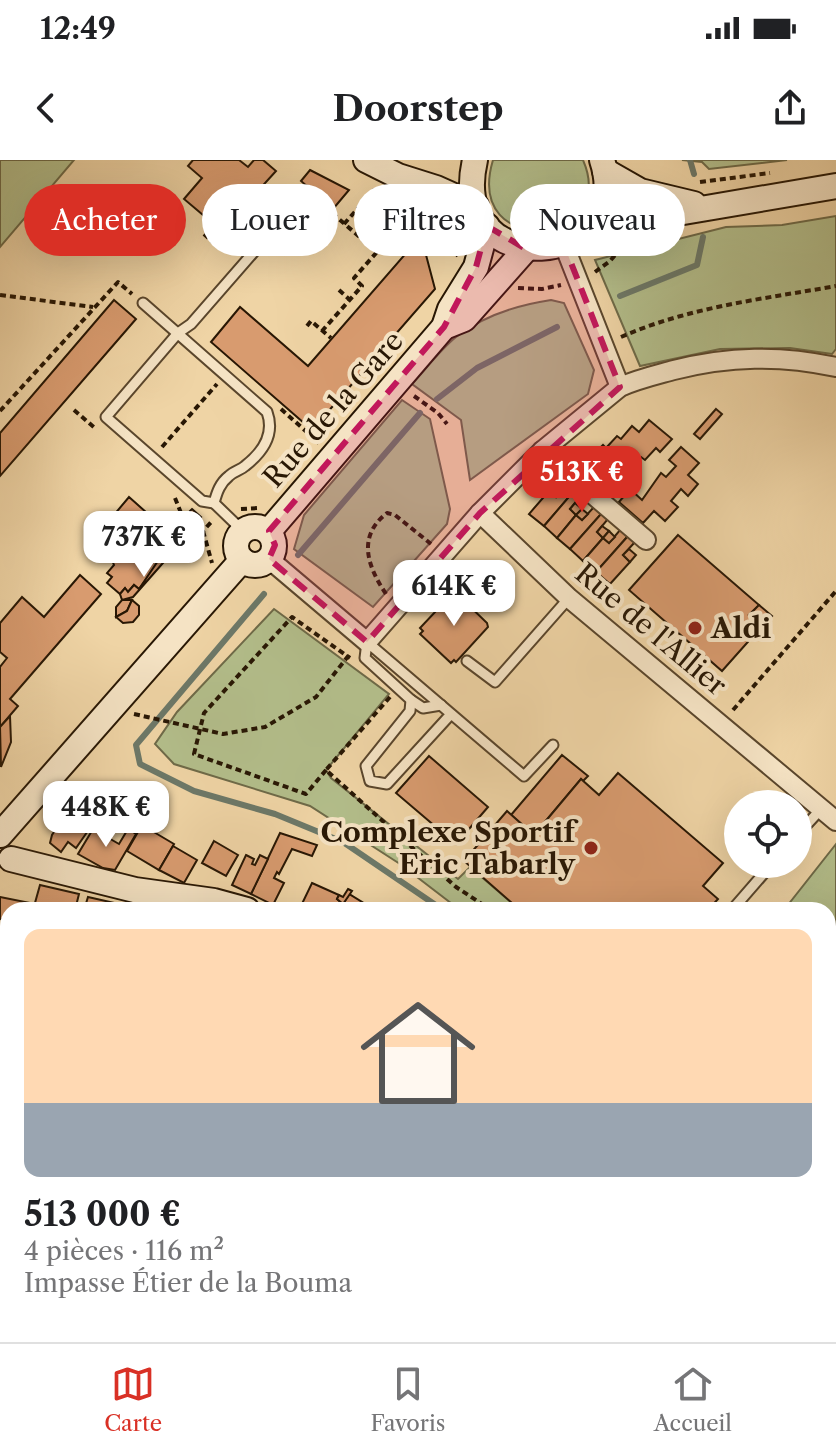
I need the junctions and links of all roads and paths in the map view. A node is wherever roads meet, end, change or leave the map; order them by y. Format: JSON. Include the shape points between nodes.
{"nodes":[{"id":1,"x":366,"y":160,"type":"edge"},
{"id":2,"x":475,"y":160,"type":"edge"},
{"id":3,"x":603,"y":166,"type":"edge"},
{"id":4,"x":773,"y":172,"type":"dead end"},
{"id":5,"x":698,"y":182,"type":"dead end"},
{"id":6,"x":423,"y":184,"type":"edge"},
{"id":7,"x":472,"y":184,"type":"edge"},
{"id":8,"x":836,"y":186,"type":"edge"},
{"id":9,"x":708,"y":206,"type":"junction"},
{"id":10,"x":685,"y":211,"type":"edge"},
{"id":11,"x":354,"y":213,"type":"edge"},
{"id":12,"x":338,"y":219,"type":"edge"},
{"id":13,"x":344,"y":224,"type":"junction"},
{"id":14,"x":494,"y":228,"type":"edge"},
{"id":15,"x":510,"y":243,"type":"edge"},
{"id":16,"x":250,"y":256,"type":"edge"},
{"id":17,"x":477,"y":256,"type":"edge"},
{"id":18,"x":520,"y":256,"type":"edge"},
{"id":19,"x":568,"y":256,"type":"edge"},
{"id":20,"x":836,"y":286,"type":"edge"},
{"id":21,"x":339,"y":290,"type":"dead end"},
{"id":22,"x":0,"y":295,"type":"edge"},
{"id":23,"x":350,"y":300,"type":"junction"},
{"id":24,"x":143,"y":303,"type":"joint"},
{"id":25,"x":95,"y":307,"type":"junction"},
{"id":26,"x":307,"y":326,"type":"dead end"},
{"id":27,"x":444,"y":327,"type":"junction"},
{"id":28,"x":322,"y":331,"type":"junction"},
{"id":29,"x":178,"y":333,"type":"junction"},
{"id":30,"x":331,"y":338,"type":"dead end"},
{"id":31,"x":604,"y":344,"type":"junction"},
{"id":32,"x":836,"y":367,"type":"edge"},
{"id":33,"x":225,"y":375,"type":"junction"},
{"id":34,"x":620,"y":387,"type":"junction"},
{"id":35,"x":0,"y":411,"type":"edge"},
{"id":36,"x":542,"y":451,"type":"junction"},
{"id":37,"x":153,"y":457,"type":"junction"},
{"id":38,"x":214,"y":503,"type":"junction"},
{"id":39,"x":480,"y":513,"type":"junction"},
{"id":40,"x":203,"y":531,"type":"dead end"},
{"id":41,"x":243,"y":531,"type":"junction"},
{"id":42,"x":269,"y":531,"type":"junction"},
{"id":43,"x":646,"y":540,"type":"dead end"},
{"id":44,"x":444,"y":555,"type":"junction"},
{"id":45,"x":269,"y":559,"type":"junction"},
{"id":46,"x":242,"y":560,"type":"junction"},
{"id":47,"x":211,"y":563,"type":"dead end"},
{"id":48,"x":836,"y":591,"type":"edge"},
{"id":49,"x":569,"y":598,"type":"junction"},
{"id":50,"x":397,"y":608,"type":"junction"},
{"id":51,"x":292,"y":617,"type":"dead end"},
{"id":52,"x":367,"y":642,"type":"junction"},
{"id":53,"x":467,"y":661,"type":"dead end"},
{"id":54,"x":411,"y":700,"type":"junction"},
{"id":55,"x":441,"y":705,"type":"junction"},
{"id":56,"x":131,"y":713,"type":"dead end"},
{"id":57,"x":451,"y":714,"type":"junction"},
{"id":58,"x":720,"y":725,"type":"junction"},
{"id":59,"x":196,"y":728,"type":"junction"},
{"id":60,"x":553,"y":745,"type":"dead end"},
{"id":61,"x":326,"y":770,"type":"dead end"},
{"id":62,"x":822,"y":808,"type":"junction"},
{"id":63,"x":812,"y":819,"type":"edge"},
{"id":64,"x":836,"y":821,"type":"edge"},
{"id":65,"x":0,"y":835,"type":"edge"},
{"id":66,"x":5,"y":866,"type":"edge"},
{"id":67,"x":760,"y":878,"type":"edge"},
{"id":68,"x":218,"y":902,"type":"edge"},
{"id":69,"x":739,"y":902,"type":"edge"}],
"edges":[{"from":1,"to":6,"type":"main road"},
{"from":2,"to":7,"type":"main road","name":"Rue de la Gare"},
{"from":3,"to":9,"type":"main road","via":[[640,191]]},
{"from":4,"to":5,"type":"path"},
{"from":8,"to":9,"type":"main road"},
{"from":9,"to":10,"type":"main road"},
{"from":11,"to":13,"type":"path"},
{"from":12,"to":13,"type":"path"},
{"from":13,"to":23,"type":"path","via":[[377,252],[354,278],[362,286]]},
{"from":14,"to":15,"type":"main road"},
{"from":16,"to":29,"type":"lane"},
{"from":17,"to":27,"type":"main road","name":"Rue de la Gare"},
{"from":18,"to":27,"type":"main road","name":"Rue de la Gare","via":[[464,319]]},
{"from":19,"to":31,"type":"street"},
{"from":20,"to":31,"type":"path","via":[[673,317]]},
{"from":21,"to":23,"type":"path"},
{"from":22,"to":25,"type":"path"},
{"from":23,"to":28,"type":"path"},
{"from":24,"to":25,"type":"path","via":[[118,282]]},
{"from":24,"to":29,"type":"lane"},
{"from":25,"to":35,"type":"path"},
{"from":26,"to":28,"type":"path","via":[[311,321]]},
{"from":27,"to":42,"type":"main road","name":"Rue de la Gare"},
{"from":28,"to":30,"type":"path"},
{"from":29,"to":33,"type":"lane"},
{"from":29,"to":37,"type":"lane","via":[[106,417]]},
{"from":31,"to":34,"type":"street"},
{"from":32,"to":34,"type":"street","via":[[796,359],[708,362]]},
{"from":33,"to":37,"type":"path"},
{"from":33,"to":38,"type":"lane","via":[[267,412],[272,424],[268,440],[230,475]]},
{"from":34,"to":36,"type":"street"},
{"from":36,"to":39,"type":"street"},
{"from":36,"to":43,"type":"street"},
{"from":37,"to":38,"type":"lane","via":[[202,501]]},
{"from":38,"to":41,"type":"lane"},
{"from":39,"to":44,"type":"street"},
{"from":39,"to":49,"type":"street","name":"Rue de l'Allier"},
{"from":40,"to":47,"type":"path"},
{"from":41,"to":42,"type":"main road","via":[[259,526]]},
{"from":41,"to":46,"type":"main road","via":[[236,543]]},
{"from":42,"to":45,"type":"main road","via":[[275,545]]},
{"from":44,"to":50,"type":"street"},
{"from":44,"to":50,"type":"path","via":[[395,515],[387,513],[375,522],[368,538],[371,569]]},
{"from":45,"to":46,"type":"main road","via":[[261,565]]},
{"from":45,"to":52,"type":"street"},
{"from":46,"to":65,"type":"main road"},
{"from":48,"to":58,"type":"path"},
{"from":49,"to":53,"type":"lane","via":[[495,682]]},
{"from":49,"to":58,"type":"street","name":"Rue de l'Allier"},
{"from":50,"to":52,"type":"street"},
{"from":51,"to":59,"type":"path"},
{"from":52,"to":54,"type":"lane","via":[[365,658]]},
{"from":52,"to":55,"type":"lane"},
{"from":52,"to":59,"type":"path","via":[[347,656],[316,697],[265,727],[223,734]]},
{"from":54,"to":55,"type":"lane","via":[[423,708]]},
{"from":54,"to":57,"type":"lane","via":[[410,711],[366,766],[370,781],[387,784]]},
{"from":55,"to":57,"type":"lane"},
{"from":56,"to":59,"type":"path"},
{"from":57,"to":60,"type":"lane","via":[[524,776]]},
{"from":58,"to":62,"type":"street","name":"Rue de l'Allier"},
{"from":59,"to":61,"type":"path","via":[[194,754],[306,794]]},
{"from":62,"to":63,"type":"lane"},
{"from":62,"to":64,"type":"street","name":"Rue de l'Allier"},
{"from":65,"to":66,"type":"main road","via":[[10,845]]},
{"from":66,"to":68,"type":"main road"},
{"from":67,"to":69,"type":"lane"}]}
